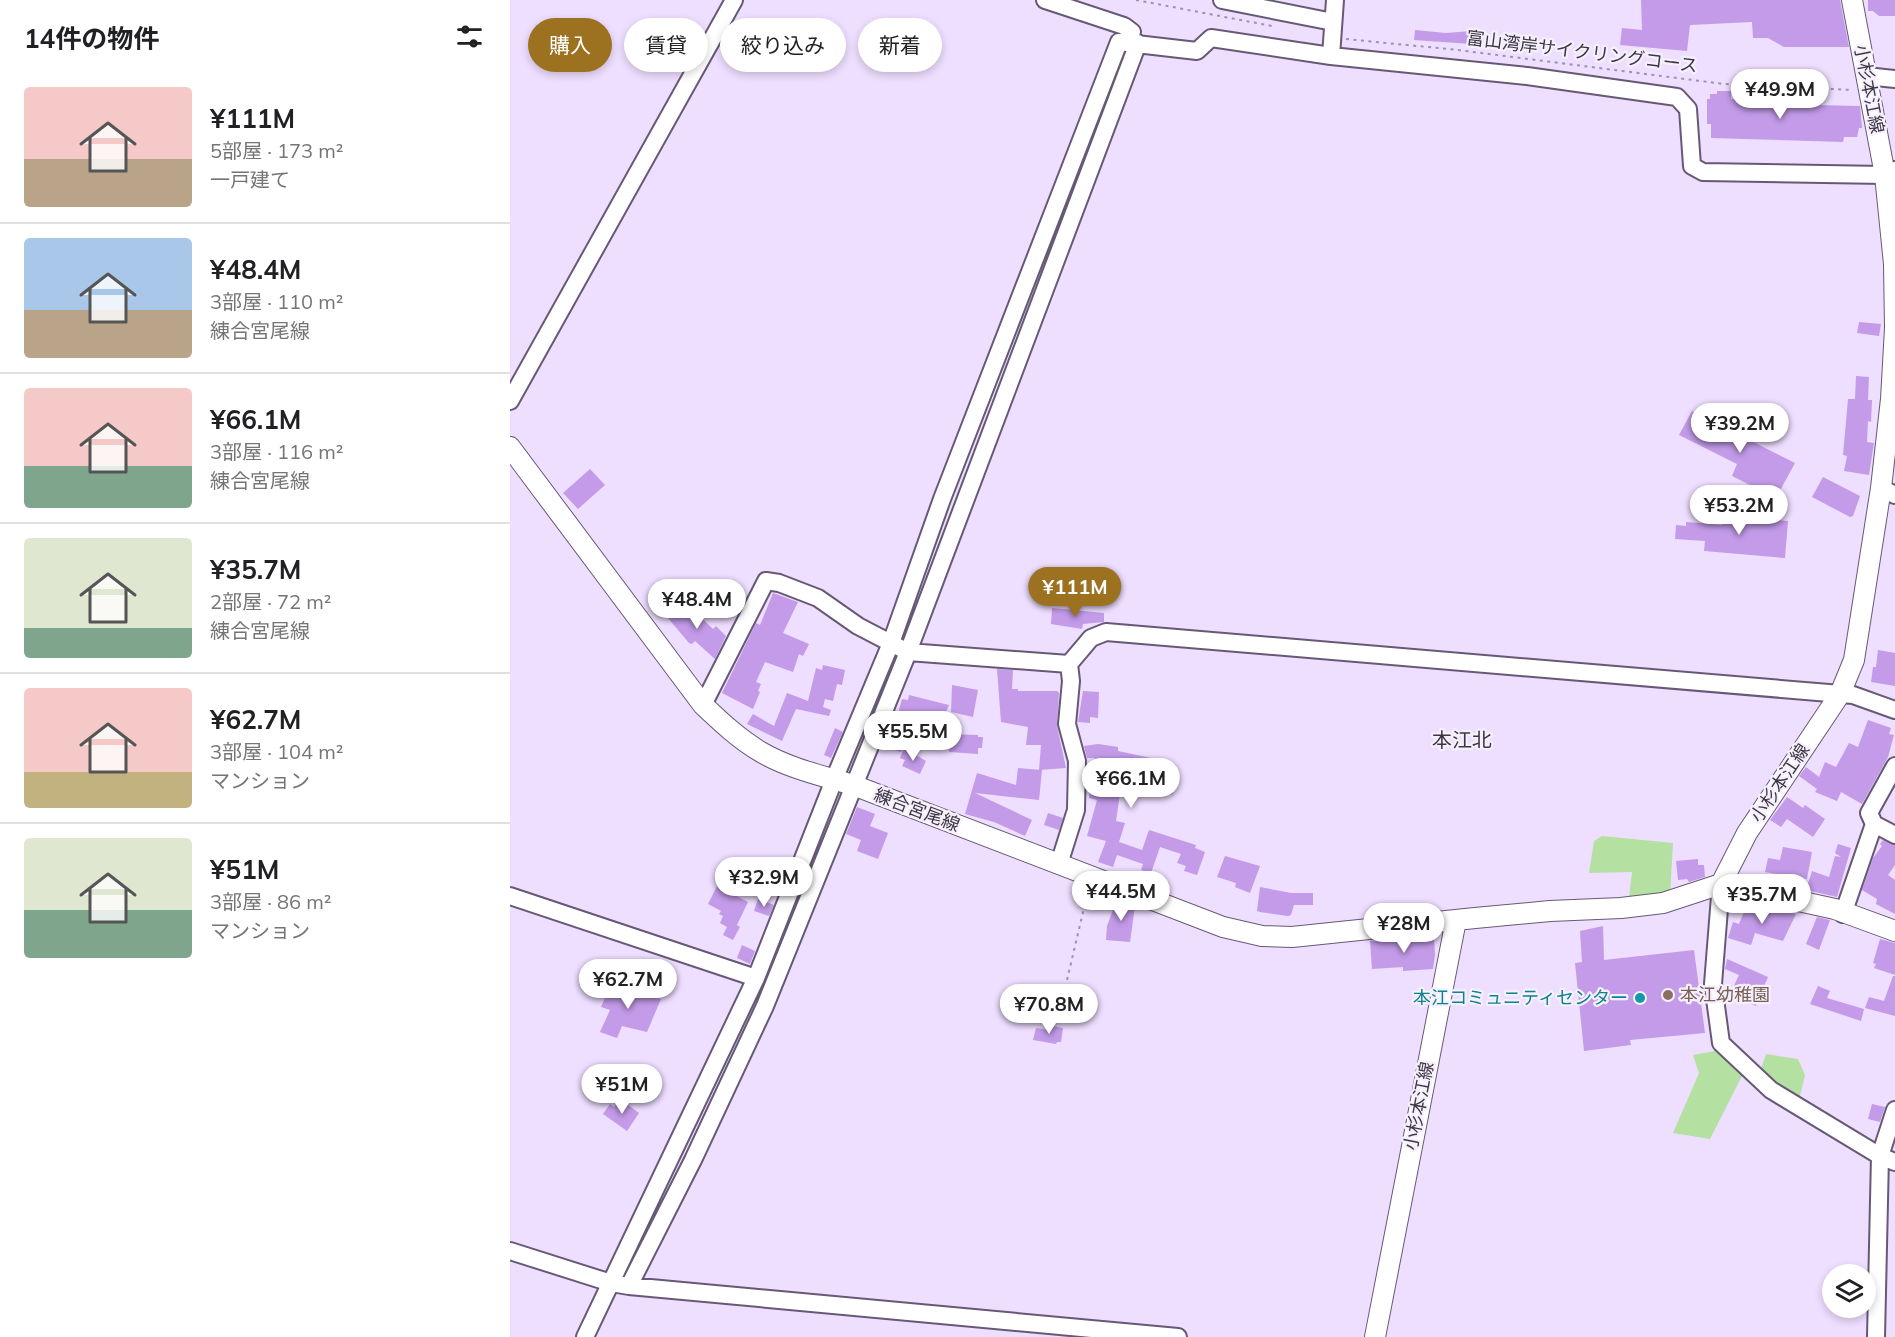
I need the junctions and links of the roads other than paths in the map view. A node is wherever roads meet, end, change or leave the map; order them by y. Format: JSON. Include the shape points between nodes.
{"nodes":[{"id":1,"x":734,"y":0,"type":"edge"},
{"id":2,"x":1045,"y":0,"type":"edge"},
{"id":3,"x":1335,"y":0,"type":"edge"},
{"id":4,"x":1852,"y":0,"type":"edge"},
{"id":5,"x":1234,"y":1,"type":"edge"},
{"id":6,"x":1333,"y":22,"type":"junction"},
{"id":7,"x":1135,"y":38,"type":"junction"},
{"id":8,"x":1331,"y":56,"type":"junction"},
{"id":9,"x":1895,"y":79,"type":"edge"},
{"id":10,"x":1862,"y":83,"type":"junction"},
{"id":11,"x":1890,"y":173,"type":"edge"},
{"id":12,"x":510,"y":401,"type":"edge"},
{"id":13,"x":510,"y":447,"type":"edge"},
{"id":14,"x":1888,"y":491,"type":"edge"},
{"id":15,"x":891,"y":643,"type":"junction"},
{"id":16,"x":909,"y":652,"type":"junction"},
{"id":17,"x":1069,"y":664,"type":"junction"},
{"id":18,"x":1840,"y":694,"type":"junction"},
{"id":19,"x":703,"y":705,"type":"junction"},
{"id":20,"x":1895,"y":710,"type":"edge"},
{"id":21,"x":1895,"y":766,"type":"edge"},
{"id":22,"x":843,"y":782,"type":"junction"},
{"id":23,"x":1874,"y":824,"type":"junction"},
{"id":24,"x":1895,"y":836,"type":"edge"},
{"id":25,"x":1059,"y":864,"type":"junction"},
{"id":26,"x":1721,"y":884,"type":"junction"},
{"id":27,"x":510,"y":896,"type":"edge"},
{"id":28,"x":1843,"y":914,"type":"junction"},
{"id":29,"x":1456,"y":920,"type":"junction"},
{"id":30,"x":1895,"y":932,"type":"edge"},
{"id":31,"x":756,"y":978,"type":"junction"},
{"id":32,"x":1895,"y":1110,"type":"edge"},
{"id":33,"x":1888,"y":1159,"type":"edge"},
{"id":34,"x":510,"y":1251,"type":"edge"},
{"id":35,"x":611,"y":1283,"type":"junction"},
{"id":36,"x":629,"y":1286,"type":"junction"},
{"id":37,"x":585,"y":1337,"type":"edge"},
{"id":38,"x":1178,"y":1337,"type":"edge"},
{"id":39,"x":1375,"y":1337,"type":"edge"},
{"id":40,"x":1876,"y":1337,"type":"edge"}],
"edges":[{"from":1,"to":12,"type":"street"},
{"from":2,"to":7,"type":"street","via":[[1124,26]]},
{"from":3,"to":6,"type":"street"},
{"from":4,"to":10,"type":"main road","name":"小杉本江線"},
{"from":5,"to":6,"type":"street"},
{"from":6,"to":8,"type":"street"},
{"from":7,"to":8,"type":"street","via":[[1197,51],[1211,38]]},
{"from":7,"to":15,"type":"street","via":[[1119,42],[942,499]]},
{"from":7,"to":16,"type":"street"},
{"from":8,"to":11,"type":"street","via":[[1527,76],[1677,98],[1688,109],[1692,166],[1703,172]]},
{"from":9,"to":10,"type":"street"},
{"from":10,"to":11,"type":"main road","name":"小杉本江線"},
{"from":11,"to":14,"type":"main road","name":"小杉本江線","via":[[1895,328]]},
{"from":13,"to":19,"type":"main road","name":"練合宮尾線"},
{"from":14,"to":18,"type":"main road","name":"小杉本江線","via":[[1854,660]]},
{"from":15,"to":16,"type":"street"},
{"from":15,"to":19,"type":"street","via":[[818,598],[766,581]]},
{"from":15,"to":22,"type":"street"},
{"from":16,"to":17,"type":"street"},
{"from":16,"to":22,"type":"street"},
{"from":17,"to":18,"type":"street","via":[[1091,638],[1106,632]]},
{"from":17,"to":25,"type":"street","via":[[1067,724],[1077,761],[1076,810]]},
{"from":18,"to":20,"type":"street"},
{"from":18,"to":26,"type":"main road","name":"小杉本江線","via":[[1747,833]]},
{"from":19,"to":22,"type":"main road","name":"練合宮尾線","via":[[733,734],[763,753]]},
{"from":21,"to":23,"type":"street","via":[[1869,813]]},
{"from":22,"to":25,"type":"main road","name":"練合宮尾線"},
{"from":22,"to":31,"type":"street"},
{"from":22,"to":36,"type":"street","via":[[765,1006]]},
{"from":23,"to":24,"type":"street"},
{"from":23,"to":28,"type":"street"},
{"from":25,"to":29,"type":"main road","name":"練合宮尾線","via":[[1223,927],[1263,936],[1292,937]]},
{"from":26,"to":28,"type":"main road"},
{"from":26,"to":29,"type":"main road","via":[[1663,903]]},
{"from":26,"to":33,"type":"street","via":[[1713,984],[1721,1043],[1771,1090]]},
{"from":27,"to":31,"type":"street"},
{"from":28,"to":30,"type":"main road"},
{"from":29,"to":39,"type":"main road","name":"小杉本江線"},
{"from":31,"to":35,"type":"street"},
{"from":32,"to":33,"type":"street"},
{"from":33,"to":40,"type":"street"},
{"from":34,"to":35,"type":"street"},
{"from":35,"to":36,"type":"street"},
{"from":35,"to":37,"type":"street"},
{"from":36,"to":38,"type":"street"}]}
